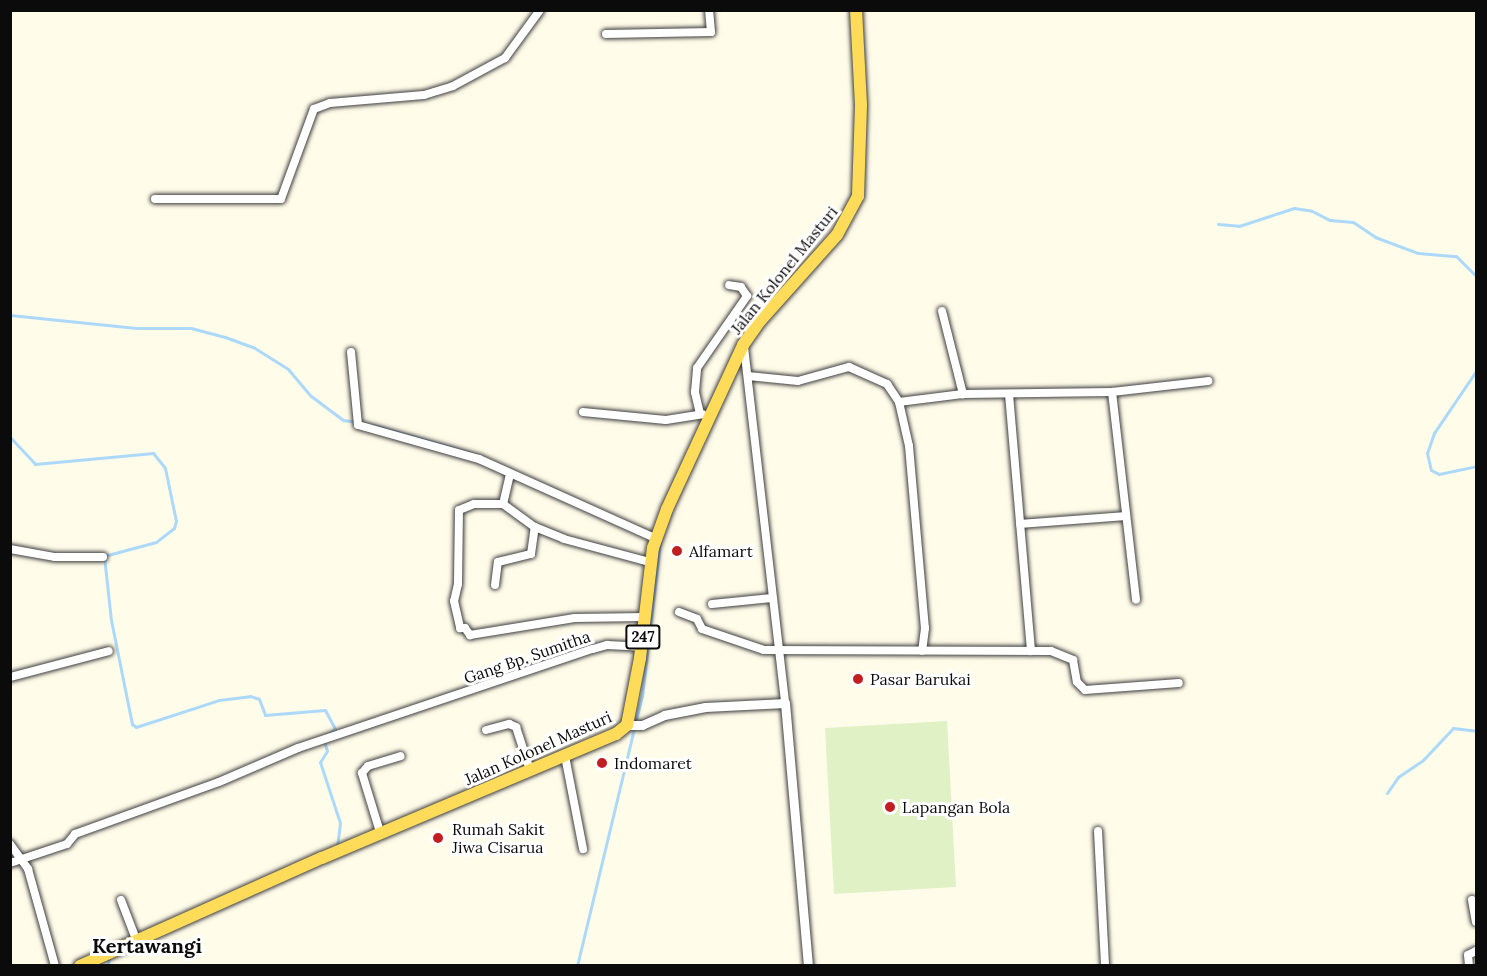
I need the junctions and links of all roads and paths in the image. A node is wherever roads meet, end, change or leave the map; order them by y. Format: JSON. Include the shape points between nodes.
{"nodes":[{"id":1,"x":540,"y":10,"type":"edge"},
{"id":2,"x":710,"y":10,"type":"edge"},
{"id":3,"x":856,"y":10,"type":"edge"},
{"id":4,"x":606,"y":34,"type":"dead end"},
{"id":5,"x":155,"y":199,"type":"dead end"},
{"id":6,"x":729,"y":285,"type":"dead end"},
{"id":7,"x":942,"y":311,"type":"dead end"},
{"id":8,"x":743,"y":345,"type":"junction"},
{"id":9,"x":351,"y":352,"type":"dead end"},
{"id":10,"x":748,"y":376,"type":"junction"},
{"id":11,"x":1208,"y":381,"type":"dead end"},
{"id":12,"x":1112,"y":392,"type":"junction"},
{"id":13,"x":963,"y":394,"type":"junction"},
{"id":14,"x":1010,"y":394,"type":"junction"},
{"id":15,"x":899,"y":402,"type":"junction"},
{"id":16,"x":714,"y":411,"type":"junction"},
{"id":17,"x":583,"y":412,"type":"dead end"},
{"id":18,"x":700,"y":414,"type":"junction"},
{"id":19,"x":510,"y":474,"type":"junction"},
{"id":20,"x":503,"y":504,"type":"junction"},
{"id":21,"x":1126,"y":516,"type":"junction"},
{"id":22,"x":1020,"y":524,"type":"junction"},
{"id":23,"x":535,"y":527,"type":"junction"},
{"id":24,"x":655,"y":538,"type":"junction"},
{"id":25,"x":10,"y":549,"type":"edge"},
{"id":26,"x":103,"y":557,"type":"dead end"},
{"id":27,"x":650,"y":562,"type":"junction"},
{"id":28,"x":495,"y":585,"type":"dead end"},
{"id":29,"x":772,"y":598,"type":"junction"},
{"id":30,"x":1136,"y":600,"type":"dead end"},
{"id":31,"x":712,"y":604,"type":"dead end"},
{"id":32,"x":679,"y":612,"type":"dead end"},
{"id":33,"x":645,"y":617,"type":"junction"},
{"id":34,"x":642,"y":647,"type":"junction"},
{"id":35,"x":777,"y":650,"type":"junction"},
{"id":36,"x":109,"y":651,"type":"dead end"},
{"id":37,"x":922,"y":651,"type":"junction"},
{"id":38,"x":1031,"y":651,"type":"junction"},
{"id":39,"x":10,"y":677,"type":"edge"},
{"id":40,"x":1179,"y":683,"type":"dead end"},
{"id":41,"x":785,"y":703,"type":"junction"},
{"id":42,"x":632,"y":725,"type":"junction"},
{"id":43,"x":486,"y":730,"type":"dead end"},
{"id":44,"x":400,"y":756,"type":"dead end"},
{"id":45,"x":565,"y":756,"type":"junction"},
{"id":46,"x":530,"y":770,"type":"junction"},
{"id":47,"x":1098,"y":831,"type":"dead end"},
{"id":48,"x":381,"y":832,"type":"junction"},
{"id":49,"x":10,"y":844,"type":"edge"},
{"id":50,"x":583,"y":849,"type":"dead end"},
{"id":51,"x":20,"y":858,"type":"junction"},
{"id":52,"x":10,"y":863,"type":"edge"},
{"id":53,"x":121,"y":900,"type":"dead end"},
{"id":54,"x":1472,"y":900,"type":"dead end"},
{"id":55,"x":1476,"y":922,"type":"edge"},
{"id":56,"x":136,"y":939,"type":"junction"},
{"id":57,"x":1476,"y":951,"type":"edge"},
{"id":58,"x":56,"y":966,"type":"edge"},
{"id":59,"x":80,"y":966,"type":"edge"},
{"id":60,"x":808,"y":966,"type":"edge"},
{"id":61,"x":1105,"y":966,"type":"edge"},
{"id":62,"x":1469,"y":966,"type":"edge"}],
"edges":[{"from":1,"to":5,"type":"street","via":[[506,58],[453,86],[424,95],[330,103],[314,109],[281,199]]},
{"from":2,"to":4,"type":"street","via":[[711,32]]},
{"from":3,"to":8,"type":"main road","name":"Jalan Kolonel Masturi","number":"247","via":[[861,105],[858,196],[837,235]]},
{"from":6,"to":18,"type":"street","via":[[741,286],[747,296],[721,327],[697,368],[695,392]]},
{"from":7,"to":13,"type":"street"},
{"from":8,"to":10,"type":"street"},
{"from":8,"to":16,"type":"main road","name":"Jalan Kolonel Masturi","number":"247"},
{"from":9,"to":19,"type":"street","via":[[356,424],[469,455]]},
{"from":10,"to":15,"type":"street","via":[[798,381],[849,367],[887,384]]},
{"from":10,"to":29,"type":"street"},
{"from":11,"to":12,"type":"street"},
{"from":12,"to":14,"type":"street"},
{"from":12,"to":21,"type":"street"},
{"from":13,"to":14,"type":"street"},
{"from":13,"to":15,"type":"street"},
{"from":14,"to":22,"type":"street"},
{"from":15,"to":37,"type":"street","via":[[909,446],[926,628]]},
{"from":16,"to":18,"type":"street"},
{"from":16,"to":24,"type":"main road","name":"Jalan Kolonel Masturi","number":"247"},
{"from":17,"to":18,"type":"street","via":[[666,420]]},
{"from":19,"to":20,"type":"street"},
{"from":19,"to":24,"type":"street"},
{"from":20,"to":23,"type":"street"},
{"from":20,"to":33,"type":"street","via":[[474,504],[459,510],[458,584],[454,601],[460,628],[468,634],[575,618]]},
{"from":21,"to":22,"type":"street"},
{"from":21,"to":30,"type":"street"},
{"from":22,"to":38,"type":"street"},
{"from":23,"to":27,"type":"street","via":[[584,547]]},
{"from":23,"to":28,"type":"street","via":[[531,554],[498,562]]},
{"from":24,"to":27,"type":"main road","name":"Jalan Kolonel Masturi","number":"247"},
{"from":25,"to":26,"type":"street","via":[[55,557]]},
{"from":27,"to":33,"type":"main road","name":"Jalan Kolonel Masturi","number":"247"},
{"from":29,"to":31,"type":"street"},
{"from":29,"to":35,"type":"street"},
{"from":32,"to":35,"type":"street","via":[[697,619],[702,629],[747,646]]},
{"from":33,"to":34,"type":"main road","name":"Jalan Kolonel Masturi","number":"247"},
{"from":34,"to":42,"type":"main road","name":"Jalan Kolonel Masturi","number":"247"},
{"from":34,"to":51,"type":"street","name":"Gang Bp. Sumitha","via":[[593,648],[298,748],[219,782],[75,834],[64,845]]},
{"from":35,"to":37,"type":"street"},
{"from":35,"to":41,"type":"street"},
{"from":36,"to":39,"type":"street"},
{"from":37,"to":38,"type":"street"},
{"from":38,"to":40,"type":"street","via":[[1051,651],[1073,660],[1077,682],[1085,690]]},
{"from":41,"to":42,"type":"street","via":[[705,707]]},
{"from":41,"to":60,"type":"street"},
{"from":42,"to":45,"type":"main road","name":"Jalan Kolonel Masturi"},
{"from":43,"to":46,"type":"street","via":[[512,724]]},
{"from":44,"to":48,"type":"street","via":[[368,766],[362,773]]},
{"from":45,"to":46,"type":"main road","name":"Jalan Kolonel Masturi"},
{"from":45,"to":50,"type":"street"},
{"from":46,"to":48,"type":"main road","name":"Jalan Kolonel Masturi"},
{"from":47,"to":61,"type":"street"},
{"from":48,"to":56,"type":"main road","name":"Jalan Kolonel Masturi"},
{"from":49,"to":51,"type":"street"},
{"from":51,"to":52,"type":"street","name":"Gang Bp. Sumitha"},
{"from":51,"to":58,"type":"street","via":[[44,918]]},
{"from":53,"to":56,"type":"street"},
{"from":54,"to":55,"type":"street"},
{"from":56,"to":59,"type":"main road","name":"Jalan Kolonel Masturi"},
{"from":57,"to":62,"type":"street","via":[[1468,955]]}]}
